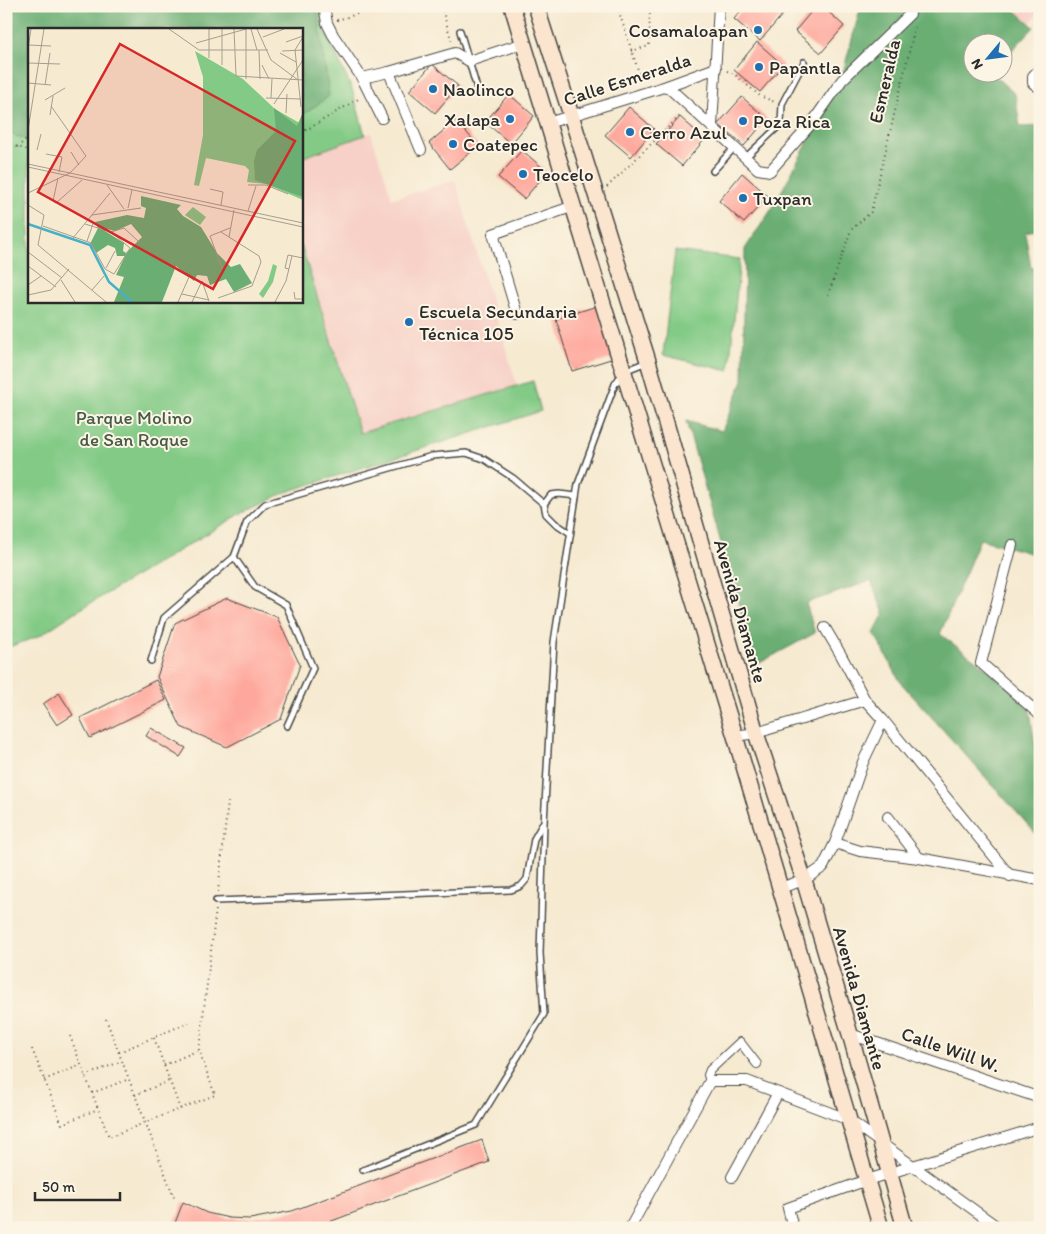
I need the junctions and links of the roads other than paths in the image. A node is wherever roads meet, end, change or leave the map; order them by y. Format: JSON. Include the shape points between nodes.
{"nodes":[{"id":1,"x":324,"y":6,"type":"edge"},
{"id":2,"x":512,"y":6,"type":"edge"},
{"id":3,"x":536,"y":6,"type":"edge"},
{"id":4,"x":719,"y":6,"type":"edge"},
{"id":5,"x":910,"y":14,"type":"road end"},
{"id":6,"x":460,"y":31,"type":"dead end"},
{"id":7,"x":524,"y":43,"type":"junction"},
{"id":8,"x":469,"y":61,"type":"junction"},
{"id":9,"x":804,"y":62,"type":"dead end"},
{"id":10,"x":716,"y":68,"type":"junction"},
{"id":11,"x":1040,"y":69,"type":"edge"},
{"id":12,"x":389,"y":72,"type":"junction"},
{"id":13,"x":362,"y":78,"type":"junction"},
{"id":14,"x":666,"y":86,"type":"junction"},
{"id":15,"x":1040,"y":88,"type":"edge"},
{"id":16,"x":478,"y":92,"type":"dead end"},
{"id":17,"x":571,"y":115,"type":"junction"},
{"id":18,"x":382,"y":118,"type":"dead end"},
{"id":19,"x":548,"y":123,"type":"junction"},
{"id":20,"x":712,"y":126,"type":"junction"},
{"id":21,"x":734,"y":148,"type":"junction"},
{"id":22,"x":421,"y":150,"type":"dead end"},
{"id":23,"x":745,"y":158,"type":"junction"},
{"id":24,"x":713,"y":171,"type":"dead end"},
{"id":25,"x":574,"y":206,"type":"junction"},
{"id":26,"x":614,"y":254,"type":"junction"},
{"id":27,"x":590,"y":261,"type":"junction"},
{"id":28,"x":518,"y":314,"type":"dead end"},
{"id":29,"x":648,"y":362,"type":"junction"},
{"id":30,"x":624,"y":371,"type":"junction"},
{"id":31,"x":576,"y":496,"type":"junction"},
{"id":32,"x":544,"y":504,"type":"junction"},
{"id":33,"x":570,"y":533,"type":"junction"},
{"id":34,"x":1012,"y":545,"type":"dead end"},
{"id":35,"x":234,"y":557,"type":"junction"},
{"id":36,"x":825,"y":628,"type":"dead end"},
{"id":37,"x":151,"y":661,"type":"dead end"},
{"id":38,"x":865,"y":700,"type":"junction"},
{"id":39,"x":1040,"y":715,"type":"edge"},
{"id":40,"x":883,"y":720,"type":"junction"},
{"id":41,"x":287,"y":726,"type":"dead end"},
{"id":42,"x":756,"y":733,"type":"junction"},
{"id":43,"x":735,"y":736,"type":"junction"},
{"id":44,"x":888,"y":817,"type":"dead end"},
{"id":45,"x":544,"y":823,"type":"junction"},
{"id":46,"x":835,"y":843,"type":"junction"},
{"id":47,"x":919,"y":858,"type":"junction"},
{"id":48,"x":1010,"y":876,"type":"junction"},
{"id":49,"x":804,"y":880,"type":"junction"},
{"id":50,"x":1040,"y":880,"type":"edge"},
{"id":51,"x":780,"y":888,"type":"junction"},
{"id":52,"x":216,"y":901,"type":"road end"},
{"id":53,"x":850,"y":1034,"type":"junction"},
{"id":54,"x":757,"y":1064,"type":"dead end"},
{"id":55,"x":710,"y":1082,"type":"junction"},
{"id":56,"x":778,"y":1093,"type":"junction"},
{"id":57,"x":1040,"y":1098,"type":"edge"},
{"id":58,"x":849,"y":1120,"type":"junction"},
{"id":59,"x":1040,"y":1127,"type":"edge"},
{"id":60,"x":881,"y":1143,"type":"junction"},
{"id":61,"x":914,"y":1166,"type":"junction"},
{"id":62,"x":363,"y":1170,"type":"dead end"},
{"id":63,"x":890,"y":1173,"type":"junction"},
{"id":64,"x":732,"y":1177,"type":"dead end"},
{"id":65,"x":867,"y":1180,"type":"junction"},
{"id":66,"x":630,"y":1228,"type":"edge"},
{"id":67,"x":793,"y":1228,"type":"edge"},
{"id":68,"x":881,"y":1228,"type":"edge"},
{"id":69,"x":905,"y":1228,"type":"edge"},
{"id":70,"x":999,"y":1228,"type":"edge"}],
"edges":[{"from":1,"to":13,"type":"street","via":[[332,35]]},
{"from":2,"to":7,"type":"main road"},
{"from":3,"to":17,"type":"main road","name":"Avenida Diamante"},
{"from":4,"to":10,"type":"street","name":"Calle Esmeralda"},
{"from":5,"to":23,"type":"street","name":"Esmeralda","via":[[842,80],[812,123],[770,171],[758,169]]},
{"from":6,"to":8,"type":"lane"},
{"from":7,"to":8,"type":"street"},
{"from":7,"to":19,"type":"main road"},
{"from":8,"to":12,"type":"street","via":[[455,53]]},
{"from":8,"to":16,"type":"lane"},
{"from":9,"to":23,"type":"lane","via":[[782,104],[781,124]]},
{"from":10,"to":14,"type":"street","name":"Calle Esmeralda"},
{"from":10,"to":20,"type":"street","name":"Calle Esmeralda"},
{"from":11,"to":15,"type":"street","via":[[1033,76],[1033,83]]},
{"from":12,"to":13,"type":"street"},
{"from":12,"to":22,"type":"street"},
{"from":13,"to":18,"type":"street"},
{"from":14,"to":17,"type":"street","name":"Calle Esmeralda"},
{"from":14,"to":20,"type":"street"},
{"from":17,"to":19,"type":"street","name":"Calle Esmeralda"},
{"from":17,"to":26,"type":"main road","name":"Avenida Diamante"},
{"from":19,"to":25,"type":"main road"},
{"from":20,"to":21,"type":"street"},
{"from":21,"to":23,"type":"street"},
{"from":21,"to":24,"type":"lane"},
{"from":25,"to":27,"type":"main road"},
{"from":25,"to":28,"type":"street","via":[[493,234]]},
{"from":26,"to":27,"type":"main road"},
{"from":26,"to":29,"type":"main road","name":"Avenida Diamante"},
{"from":27,"to":30,"type":"main road"},
{"from":29,"to":30,"type":"lane"},
{"from":29,"to":42,"type":"main road","name":"Avenida Diamante"},
{"from":30,"to":31,"type":"lane","via":[[615,384]]},
{"from":30,"to":43,"type":"main road"},
{"from":31,"to":32,"type":"lane","via":[[551,495]]},
{"from":31,"to":33,"type":"lane"},
{"from":32,"to":33,"type":"lane","via":[[546,514]]},
{"from":32,"to":35,"type":"lane","via":[[484,459],[466,453],[432,456],[265,504],[247,522]]},
{"from":33,"to":45,"type":"lane","via":[[554,642]]},
{"from":34,"to":39,"type":"street","via":[[981,663]]},
{"from":35,"to":37,"type":"lane","via":[[164,618]]},
{"from":35,"to":41,"type":"lane","via":[[255,587],[286,605],[313,668]]},
{"from":36,"to":38,"type":"street"},
{"from":38,"to":40,"type":"street"},
{"from":38,"to":42,"type":"street"},
{"from":40,"to":46,"type":"street","via":[[863,762]]},
{"from":40,"to":48,"type":"street"},
{"from":42,"to":43,"type":"street"},
{"from":42,"to":49,"type":"main road","name":"Avenida Diamante"},
{"from":43,"to":51,"type":"main road"},
{"from":44,"to":47,"type":"street"},
{"from":45,"to":52,"type":"lane","via":[[534,839],[527,878],[521,886],[511,890]]},
{"from":45,"to":62,"type":"lane","via":[[540,953],[544,1014],[476,1125]]},
{"from":46,"to":47,"type":"street","via":[[860,851]]},
{"from":46,"to":49,"type":"street","via":[[823,867]]},
{"from":47,"to":48,"type":"street"},
{"from":48,"to":50,"type":"street"},
{"from":49,"to":51,"type":"street"},
{"from":49,"to":53,"type":"main road","name":"Avenida Diamante"},
{"from":51,"to":58,"type":"main road"},
{"from":53,"to":57,"type":"street","name":"Calle Will W."},
{"from":53,"to":60,"type":"main road","name":"Avenida Diamante"},
{"from":54,"to":55,"type":"street","via":[[740,1042],[710,1070]]},
{"from":55,"to":56,"type":"street","via":[[747,1081]]},
{"from":55,"to":66,"type":"street"},
{"from":56,"to":58,"type":"street"},
{"from":56,"to":64,"type":"street"},
{"from":58,"to":60,"type":"street"},
{"from":58,"to":65,"type":"main road"},
{"from":59,"to":61,"type":"street"},
{"from":60,"to":61,"type":"street"},
{"from":60,"to":63,"type":"main road","name":"Avenida Diamante"},
{"from":61,"to":63,"type":"street"},
{"from":61,"to":70,"type":"street"},
{"from":63,"to":65,"type":"street"},
{"from":63,"to":69,"type":"main road","name":"Avenida Diamante"},
{"from":65,"to":67,"type":"street","via":[[788,1208]]},
{"from":65,"to":68,"type":"main road"}]}
